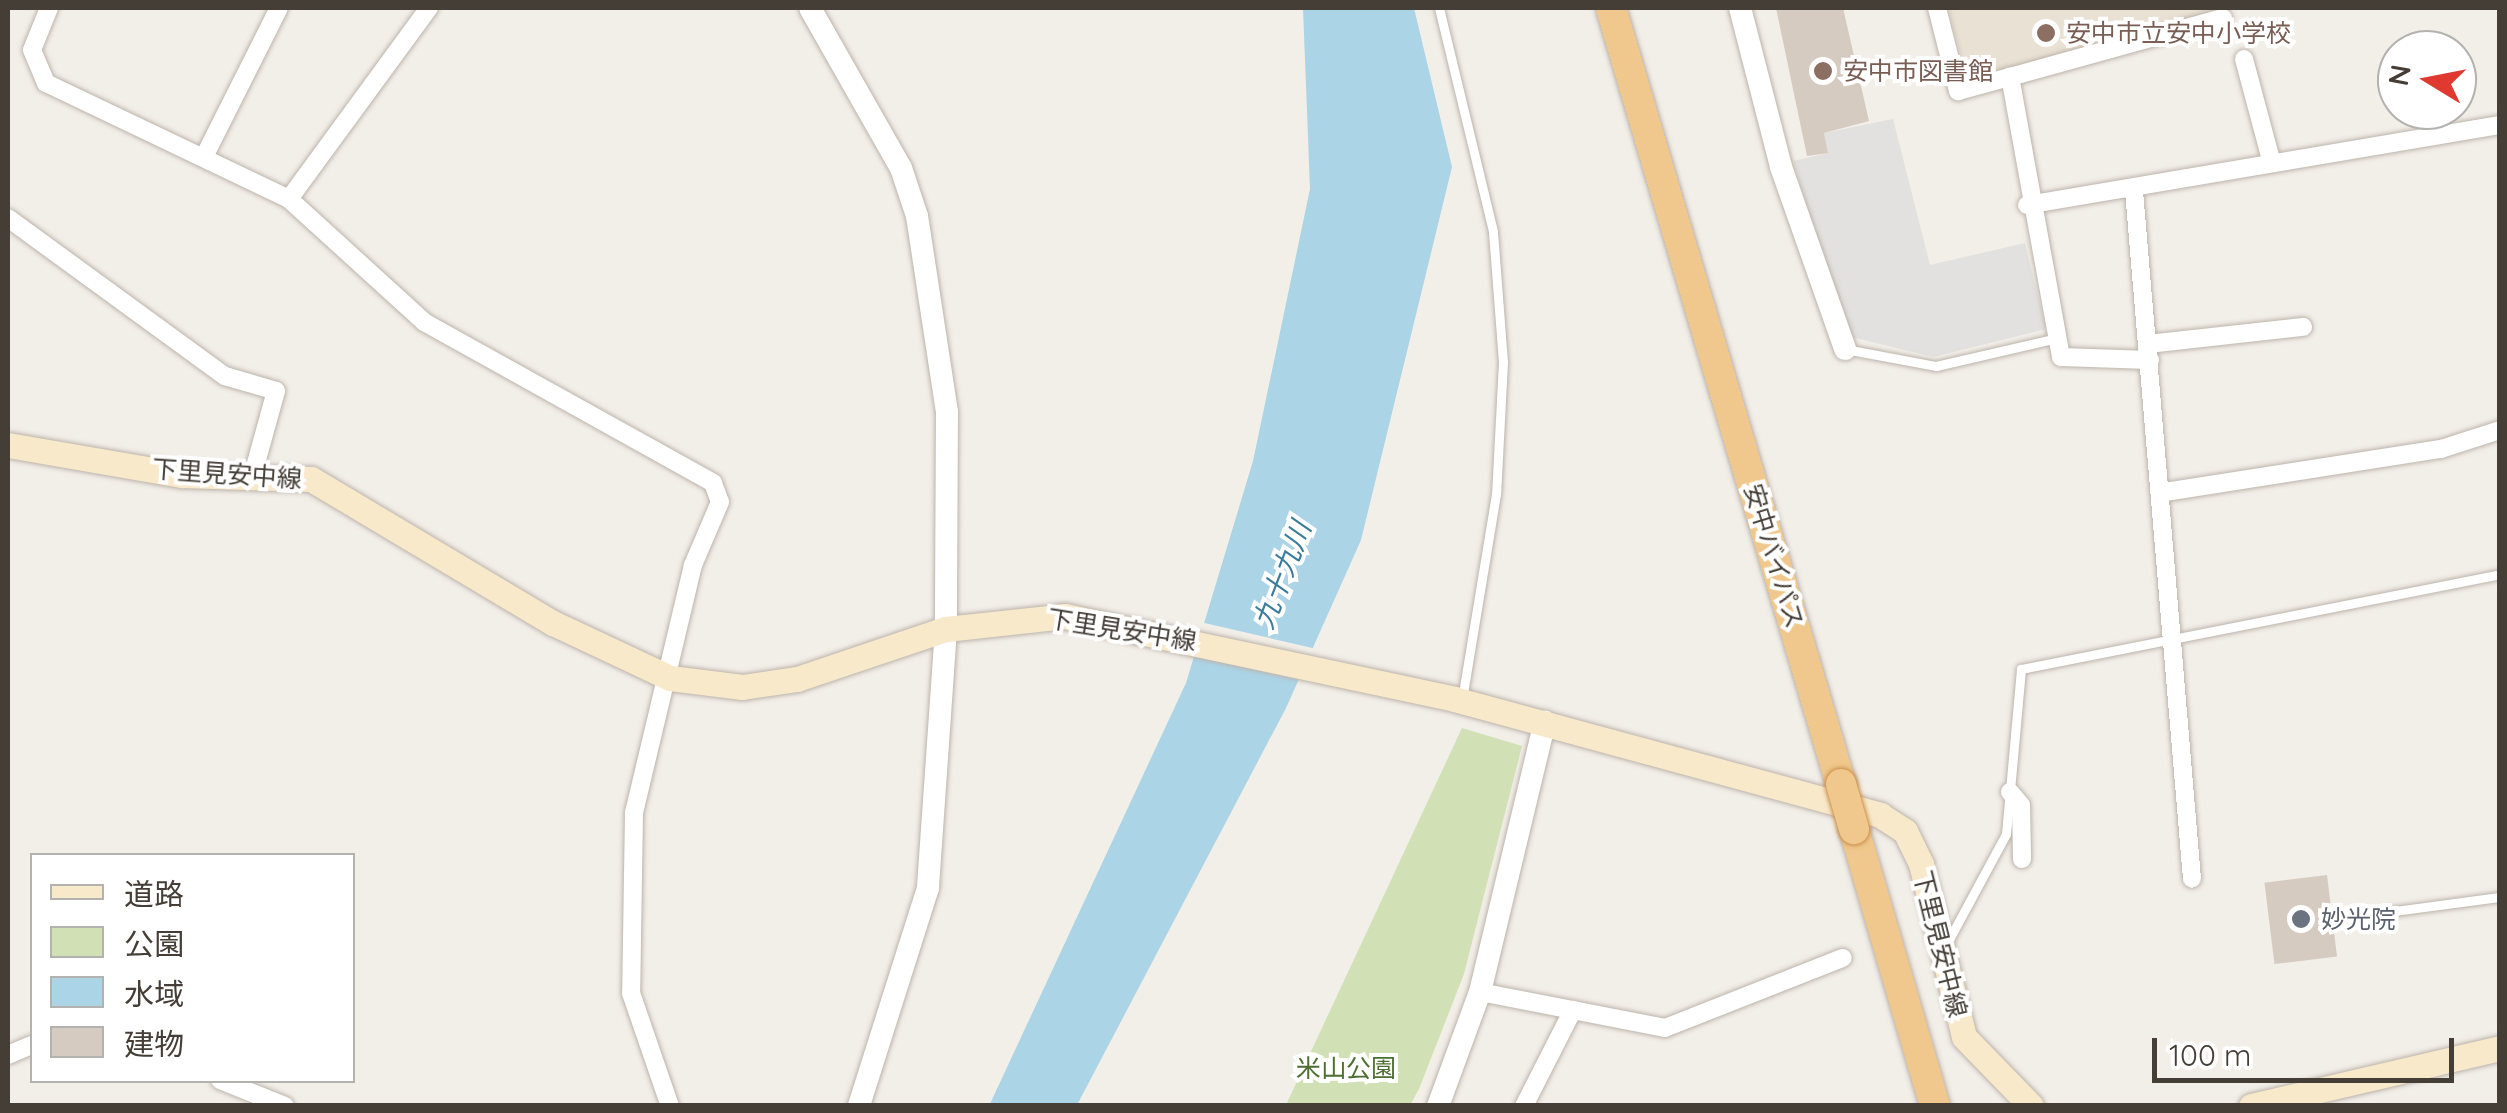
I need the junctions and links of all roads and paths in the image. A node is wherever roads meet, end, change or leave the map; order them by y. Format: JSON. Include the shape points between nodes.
{"nodes":[{"id":1,"x":37,"y":8,"type":"edge"},
{"id":2,"x":48,"y":8,"type":"edge"},
{"id":3,"x":279,"y":8,"type":"edge"},
{"id":4,"x":430,"y":8,"type":"edge"},
{"id":5,"x":810,"y":8,"type":"edge"},
{"id":6,"x":1439,"y":8,"type":"edge"},
{"id":7,"x":1611,"y":8,"type":"edge"},
{"id":8,"x":1740,"y":8,"type":"edge"},
{"id":9,"x":1937,"y":8,"type":"edge"},
{"id":10,"x":2223,"y":18,"type":"dead end"},
{"id":11,"x":2244,"y":59,"type":"dead end"},
{"id":12,"x":2010,"y":77,"type":"junction"},
{"id":13,"x":2500,"y":124,"type":"edge"},
{"id":14,"x":206,"y":153,"type":"junction"},
{"id":15,"x":2271,"y":160,"type":"junction"},
{"id":16,"x":2134,"y":191,"type":"junction"},
{"id":17,"x":289,"y":199,"type":"junction"},
{"id":18,"x":2028,"y":205,"type":"junction"},
{"id":19,"x":8,"y":218,"type":"edge"},
{"id":20,"x":2303,"y":327,"type":"dead end"},
{"id":21,"x":2057,"y":338,"type":"junction"},
{"id":22,"x":1846,"y":349,"type":"joint"},
{"id":23,"x":2149,"y":352,"type":"junction"},
{"id":24,"x":2500,"y":430,"type":"edge"},
{"id":25,"x":8,"y":445,"type":"edge"},
{"id":26,"x":253,"y":474,"type":"junction"},
{"id":27,"x":2165,"y":492,"type":"junction"},
{"id":28,"x":2500,"y":574,"type":"edge"},
{"id":29,"x":946,"y":629,"type":"junction"},
{"id":30,"x":2165,"y":636,"type":"junction"},
{"id":31,"x":670,"y":678,"type":"junction"},
{"id":32,"x":1458,"y":700,"type":"junction"},
{"id":33,"x":1545,"y":722,"type":"junction"},
{"id":34,"x":2010,"y":792,"type":"junction"},
{"id":35,"x":2022,"y":859,"type":"dead end"},
{"id":36,"x":2192,"y":879,"type":"dead end"},
{"id":37,"x":2500,"y":897,"type":"edge"},
{"id":38,"x":2387,"y":912,"type":"dead end"},
{"id":39,"x":1938,"y":948,"type":"junction"},
{"id":40,"x":1843,"y":958,"type":"dead end"},
{"id":41,"x":1480,"y":992,"type":"junction"},
{"id":42,"x":1573,"y":1010,"type":"junction"},
{"id":43,"x":2500,"y":1048,"type":"edge"},
{"id":44,"x":228,"y":1083,"type":"edge"},
{"id":45,"x":2027,"y":1103,"type":"edge"},
{"id":46,"x":285,"y":1106,"type":"edge"},
{"id":47,"x":670,"y":1106,"type":"edge"},
{"id":48,"x":859,"y":1106,"type":"edge"},
{"id":49,"x":1438,"y":1106,"type":"edge"},
{"id":50,"x":1524,"y":1106,"type":"edge"},
{"id":51,"x":1936,"y":1106,"type":"edge"},
{"id":52,"x":2251,"y":1106,"type":"edge"}],
"edges":[{"from":1,"to":2,"type":"street"},
{"from":2,"to":14,"type":"street","via":[[32,50],[46,83],[110,121]]},
{"from":3,"to":14,"type":"street"},
{"from":4,"to":17,"type":"street"},
{"from":5,"to":29,"type":"street","via":[[901,168],[930,262],[947,412]]},
{"from":6,"to":32,"type":"lane","via":[[1493,232],[1502,362],[1496,494]]},
{"from":7,"to":51,"type":"highway","name":"安中バイパス","bridge":true},
{"from":8,"to":22,"type":"street","via":[[1780,168]]},
{"from":9,"to":12,"type":"street","via":[[1958,91]]},
{"from":10,"to":12,"type":"street"},
{"from":11,"to":15,"type":"street"},
{"from":12,"to":18,"type":"street"},
{"from":13,"to":15,"type":"street"},
{"from":14,"to":17,"type":"street"},
{"from":15,"to":16,"type":"street"},
{"from":16,"to":18,"type":"street"},
{"from":16,"to":23,"type":"street"},
{"from":17,"to":31,"type":"street","via":[[424,322],[713,483],[720,502],[693,565]]},
{"from":18,"to":21,"type":"street"},
{"from":19,"to":26,"type":"street","via":[[225,376],[276,392]]},
{"from":20,"to":23,"type":"street"},
{"from":21,"to":22,"type":"lane","via":[[1936,366]]},
{"from":21,"to":23,"type":"street","via":[[2061,357]]},
{"from":23,"to":27,"type":"street"},
{"from":24,"to":27,"type":"street","via":[[2441,449]]},
{"from":25,"to":26,"type":"main road","name":"下里見安中線","via":[[182,475]]},
{"from":26,"to":31,"type":"main road","name":"下里見安中線","via":[[312,478],[374,509],[554,623]]},
{"from":27,"to":30,"type":"street"},
{"from":28,"to":30,"type":"lane"},
{"from":29,"to":31,"type":"main road","name":"下里見安中線","via":[[797,680],[742,687]]},
{"from":29,"to":32,"type":"main road","name":"下里見安中線","via":[[1066,616]]},
{"from":29,"to":48,"type":"street","via":[[928,888]]},
{"from":30,"to":34,"type":"lane","via":[[2021,668]]},
{"from":30,"to":36,"type":"street"},
{"from":31,"to":47,"type":"street","via":[[634,812],[627,943],[631,993]]},
{"from":32,"to":33,"type":"main road","name":"下里見安中線"},
{"from":33,"to":39,"type":"main road","name":"下里見安中線","via":[[1880,815],[1904,831],[1921,864]]},
{"from":33,"to":41,"type":"street"},
{"from":34,"to":35,"type":"street","via":[[2022,805]]},
{"from":34,"to":39,"type":"lane","via":[[2006,834],[1952,941]]},
{"from":37,"to":38,"type":"lane"},
{"from":39,"to":45,"type":"main road","name":"下里見安中線","via":[[1964,1037]]},
{"from":40,"to":42,"type":"street","via":[[1664,1028]]},
{"from":41,"to":42,"type":"street"},
{"from":41,"to":49,"type":"street"},
{"from":42,"to":50,"type":"street"},
{"from":43,"to":52,"type":"main road"},
{"from":44,"to":46,"type":"street"}]}
